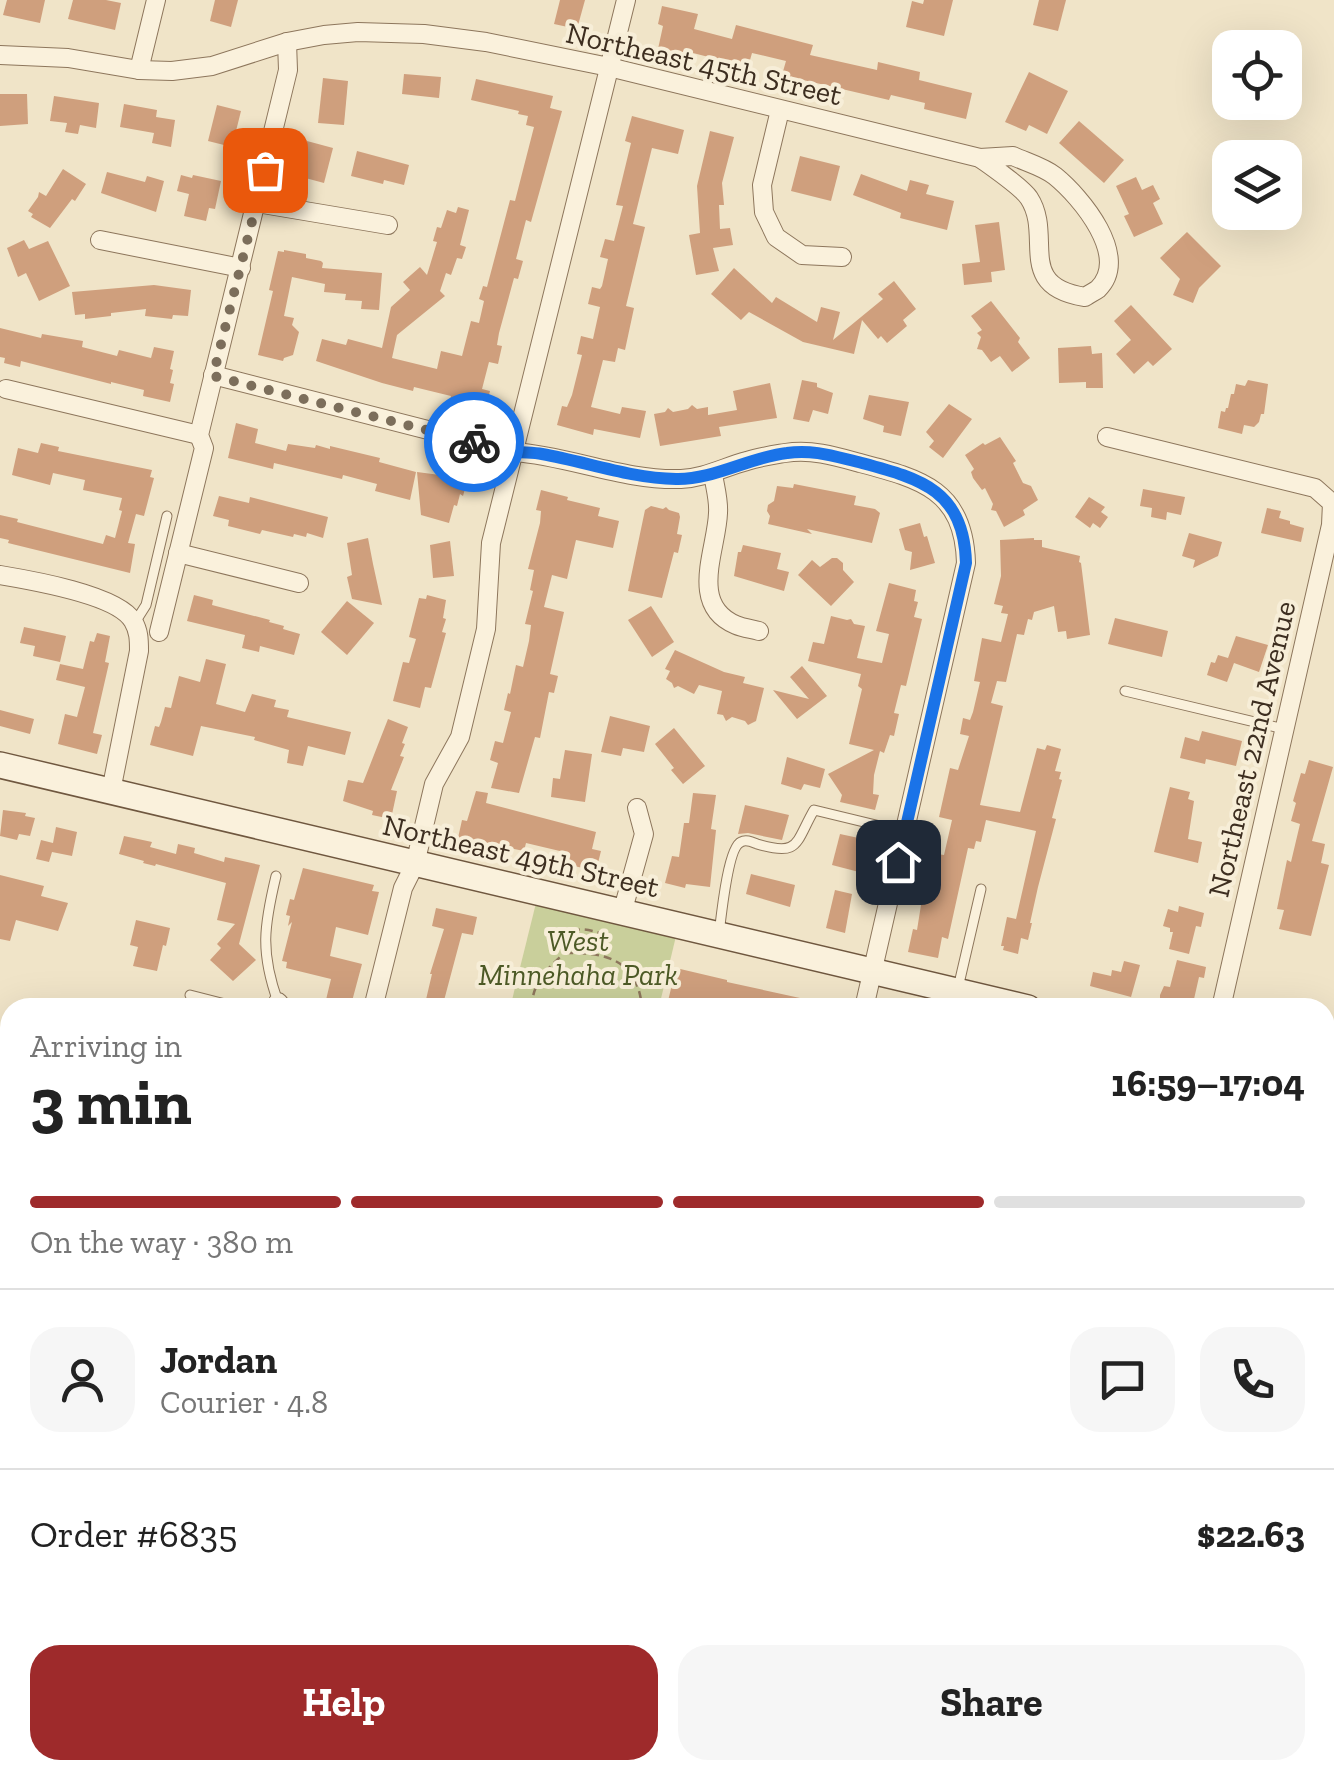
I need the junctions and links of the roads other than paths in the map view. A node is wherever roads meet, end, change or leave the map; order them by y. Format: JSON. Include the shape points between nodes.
{"nodes":[{"id":1,"x":156,"y":0,"type":"edge"},
{"id":2,"x":626,"y":0,"type":"edge"},
{"id":3,"x":288,"y":42,"type":"junction"},
{"id":4,"x":0,"y":56,"type":"edge"},
{"id":5,"x":608,"y":66,"type":"junction"},
{"id":6,"x":139,"y":70,"type":"junction"},
{"id":7,"x":780,"y":110,"type":"junction"},
{"id":8,"x":980,"y":158,"type":"junction"},
{"id":9,"x":257,"y":203,"type":"junction"},
{"id":10,"x":388,"y":225,"type":"dead end"},
{"id":11,"x":100,"y":240,"type":"dead end"},
{"id":12,"x":842,"y":258,"type":"dead end"},
{"id":13,"x":241,"y":268,"type":"junction"},
{"id":14,"x":213,"y":376,"type":"junction"},
{"id":15,"x":6,"y":390,"type":"dead end"},
{"id":16,"x":199,"y":435,"type":"junction"},
{"id":17,"x":1107,"y":437,"type":"dead end"},
{"id":18,"x":514,"y":452,"type":"junction"},
{"id":19,"x":712,"y":474,"type":"junction"},
{"id":20,"x":1332,"y":503,"type":"edge"},
{"id":21,"x":166,"y":516,"type":"dead end"},
{"id":22,"x":178,"y":553,"type":"junction"},
{"id":23,"x":0,"y":575,"type":"edge"},
{"id":24,"x":299,"y":583,"type":"dead end"},
{"id":25,"x":134,"y":622,"type":"junction"},
{"id":26,"x":759,"y":631,"type":"dead end"},
{"id":27,"x":159,"y":632,"type":"dead end"},
{"id":28,"x":1125,"y":692,"type":"dead end"},
{"id":29,"x":1284,"y":729,"type":"junction"},
{"id":30,"x":0,"y":765,"type":"edge"},
{"id":31,"x":111,"y":791,"type":"junction"},
{"id":32,"x":637,"y":808,"type":"dead end"},
{"id":33,"x":904,"y":832,"type":"junction"},
{"id":34,"x":415,"y":864,"type":"junction"},
{"id":35,"x":276,"y":876,"type":"dead end"},
{"id":36,"x":981,"y":890,"type":"dead end"},
{"id":37,"x":614,"y":918,"type":"junction"},
{"id":38,"x":718,"y":936,"type":"junction"},
{"id":39,"x":873,"y":971,"type":"junction"},
{"id":40,"x":957,"y":991,"type":"junction"},
{"id":41,"x":190,"y":995,"type":"dead end"},
{"id":42,"x":202,"y":998,"type":"edge"},
{"id":43,"x":272,"y":998,"type":"edge"},
{"id":44,"x":376,"y":998,"type":"edge"},
{"id":45,"x":866,"y":998,"type":"edge"},
{"id":46,"x":986,"y":998,"type":"edge"},
{"id":47,"x":1222,"y":998,"type":"edge"}],
"edges":[{"from":1,"to":6,"type":"street"},
{"from":2,"to":5,"type":"street"},
{"from":3,"to":5,"type":"street","name":"Northeast 45th Street","via":[[358,32],[424,34]]},
{"from":3,"to":6,"type":"street","name":"Northeast 45th Street","via":[[212,66]]},
{"from":3,"to":9,"type":"street","via":[[288,70]]},
{"from":4,"to":6,"type":"street","name":"Northeast 45th Street"},
{"from":5,"to":7,"type":"street","name":"Northeast 45th Street"},
{"from":5,"to":18,"type":"street"},
{"from":7,"to":8,"type":"street","name":"Northeast 45th Street"},
{"from":7,"to":12,"type":"street","via":[[762,186],[764,212],[776,237],[802,254]]},
{"from":8,"to":8,"type":"street","name":"Northeast 45th Street","via":[[1029,197],[1042,270],[1052,284],[1085,297],[1100,288],[1109,271],[1107,248],[1073,194],[1053,174],[1013,156]]},
{"from":9,"to":10,"type":"street"},
{"from":9,"to":13,"type":"street"},
{"from":11,"to":13,"type":"street"},
{"from":13,"to":14,"type":"street"},
{"from":14,"to":16,"type":"street"},
{"from":14,"to":18,"type":"street"},
{"from":15,"to":16,"type":"street"},
{"from":16,"to":22,"type":"street","via":[[204,448]]},
{"from":17,"to":20,"type":"street","via":[[1315,488]]},
{"from":18,"to":19,"type":"street","via":[[646,478]]},
{"from":18,"to":34,"type":"street","via":[[491,543],[486,629],[460,737],[434,784]]},
{"from":19,"to":26,"type":"street","via":[[718,514],[709,594],[734,624]]},
{"from":19,"to":33,"type":"street","via":[[788,452],[818,451],[908,476],[934,488],[955,512],[966,563]]},
{"from":20,"to":29,"type":"street","name":"Northeast 22nd Avenue"},
{"from":21,"to":25,"type":"lane","via":[[146,605]]},
{"from":22,"to":24,"type":"street"},
{"from":22,"to":27,"type":"street"},
{"from":23,"to":25,"type":"street","via":[[107,602]]},
{"from":25,"to":31,"type":"street","via":[[139,652]]},
{"from":28,"to":29,"type":"lane"},
{"from":29,"to":47,"type":"street","name":"Northeast 22nd Avenue"},
{"from":30,"to":31,"type":"street","name":"Northeast 49th Street"},
{"from":31,"to":34,"type":"street","name":"Northeast 49th Street"},
{"from":32,"to":37,"type":"street","via":[[644,834]]},
{"from":33,"to":38,"type":"lane","via":[[814,810],[788,850],[740,842],[730,861]]},
{"from":33,"to":39,"type":"street"},
{"from":34,"to":37,"type":"street","name":"Northeast 49th Street"},
{"from":34,"to":44,"type":"street"},
{"from":35,"to":43,"type":"lane","via":[[264,927]]},
{"from":36,"to":40,"type":"lane"},
{"from":37,"to":38,"type":"street","name":"Northeast 49th Street"},
{"from":38,"to":39,"type":"street","name":"Northeast 49th Street"},
{"from":39,"to":40,"type":"street","name":"Northeast 49th Street"},
{"from":39,"to":45,"type":"street"},
{"from":40,"to":46,"type":"street","name":"Northeast 49th Street"},
{"from":41,"to":42,"type":"lane"}]}
